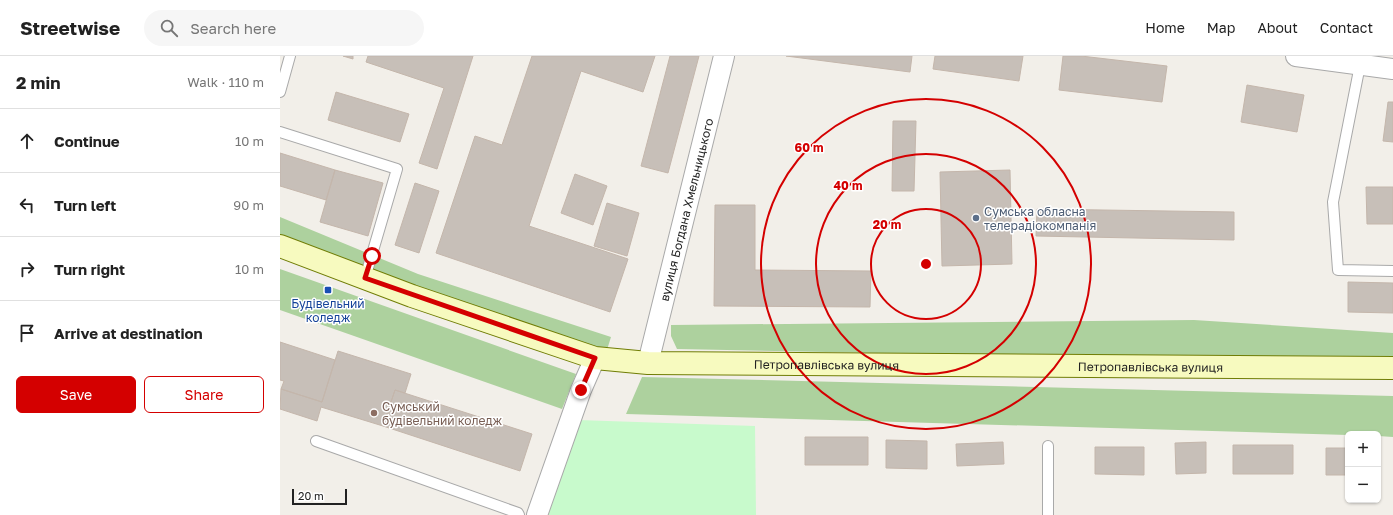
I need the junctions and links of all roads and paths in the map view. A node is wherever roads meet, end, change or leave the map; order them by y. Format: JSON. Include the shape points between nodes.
{"nodes":[{"id":1,"x":290,"y":56,"type":"edge"},
{"id":2,"x":724,"y":56,"type":"edge"},
{"id":3,"x":1296,"y":56,"type":"edge"},
{"id":4,"x":1360,"y":65,"type":"junction"},
{"id":5,"x":1393,"y":69,"type":"edge"},
{"id":6,"x":280,"y":92,"type":"edge"},
{"id":7,"x":280,"y":132,"type":"edge"},
{"id":8,"x":280,"y":246,"type":"edge"},
{"id":9,"x":1393,"y":271,"type":"edge"},
{"id":10,"x":365,"y":278,"type":"junction"},
{"id":11,"x":595,"y":358,"type":"junction"},
{"id":12,"x":648,"y":363,"type":"junction"},
{"id":13,"x":1393,"y":368,"type":"edge"},
{"id":14,"x":316,"y":441,"type":"dead end"},
{"id":15,"x":1048,"y":446,"type":"dead end"},
{"id":16,"x":519,"y":515,"type":"edge"},
{"id":17,"x":537,"y":515,"type":"edge"},
{"id":18,"x":1048,"y":515,"type":"edge"}],
"edges":[{"from":1,"to":6,"type":"lane"},
{"from":2,"to":12,"type":"street","name":"вулиця Богдана Хмельницького"},
{"from":3,"to":4,"type":"street"},
{"from":4,"to":5,"type":"street"},
{"from":4,"to":9,"type":"lane","via":[[1333,202],[1338,270]]},
{"from":7,"to":10,"type":"lane","via":[[397,169]]},
{"from":8,"to":10,"type":"main road","name":"Петропавлівська вулиця"},
{"from":10,"to":11,"type":"main road","name":"Петропавлівська вулиця"},
{"from":11,"to":12,"type":"main road","name":"Петропавлівська вулиця"},
{"from":11,"to":17,"type":"street","via":[[581,390]]},
{"from":12,"to":13,"type":"main road","name":"Петропавлівська вулиця"},
{"from":14,"to":16,"type":"lane"},
{"from":15,"to":18,"type":"lane"}]}
